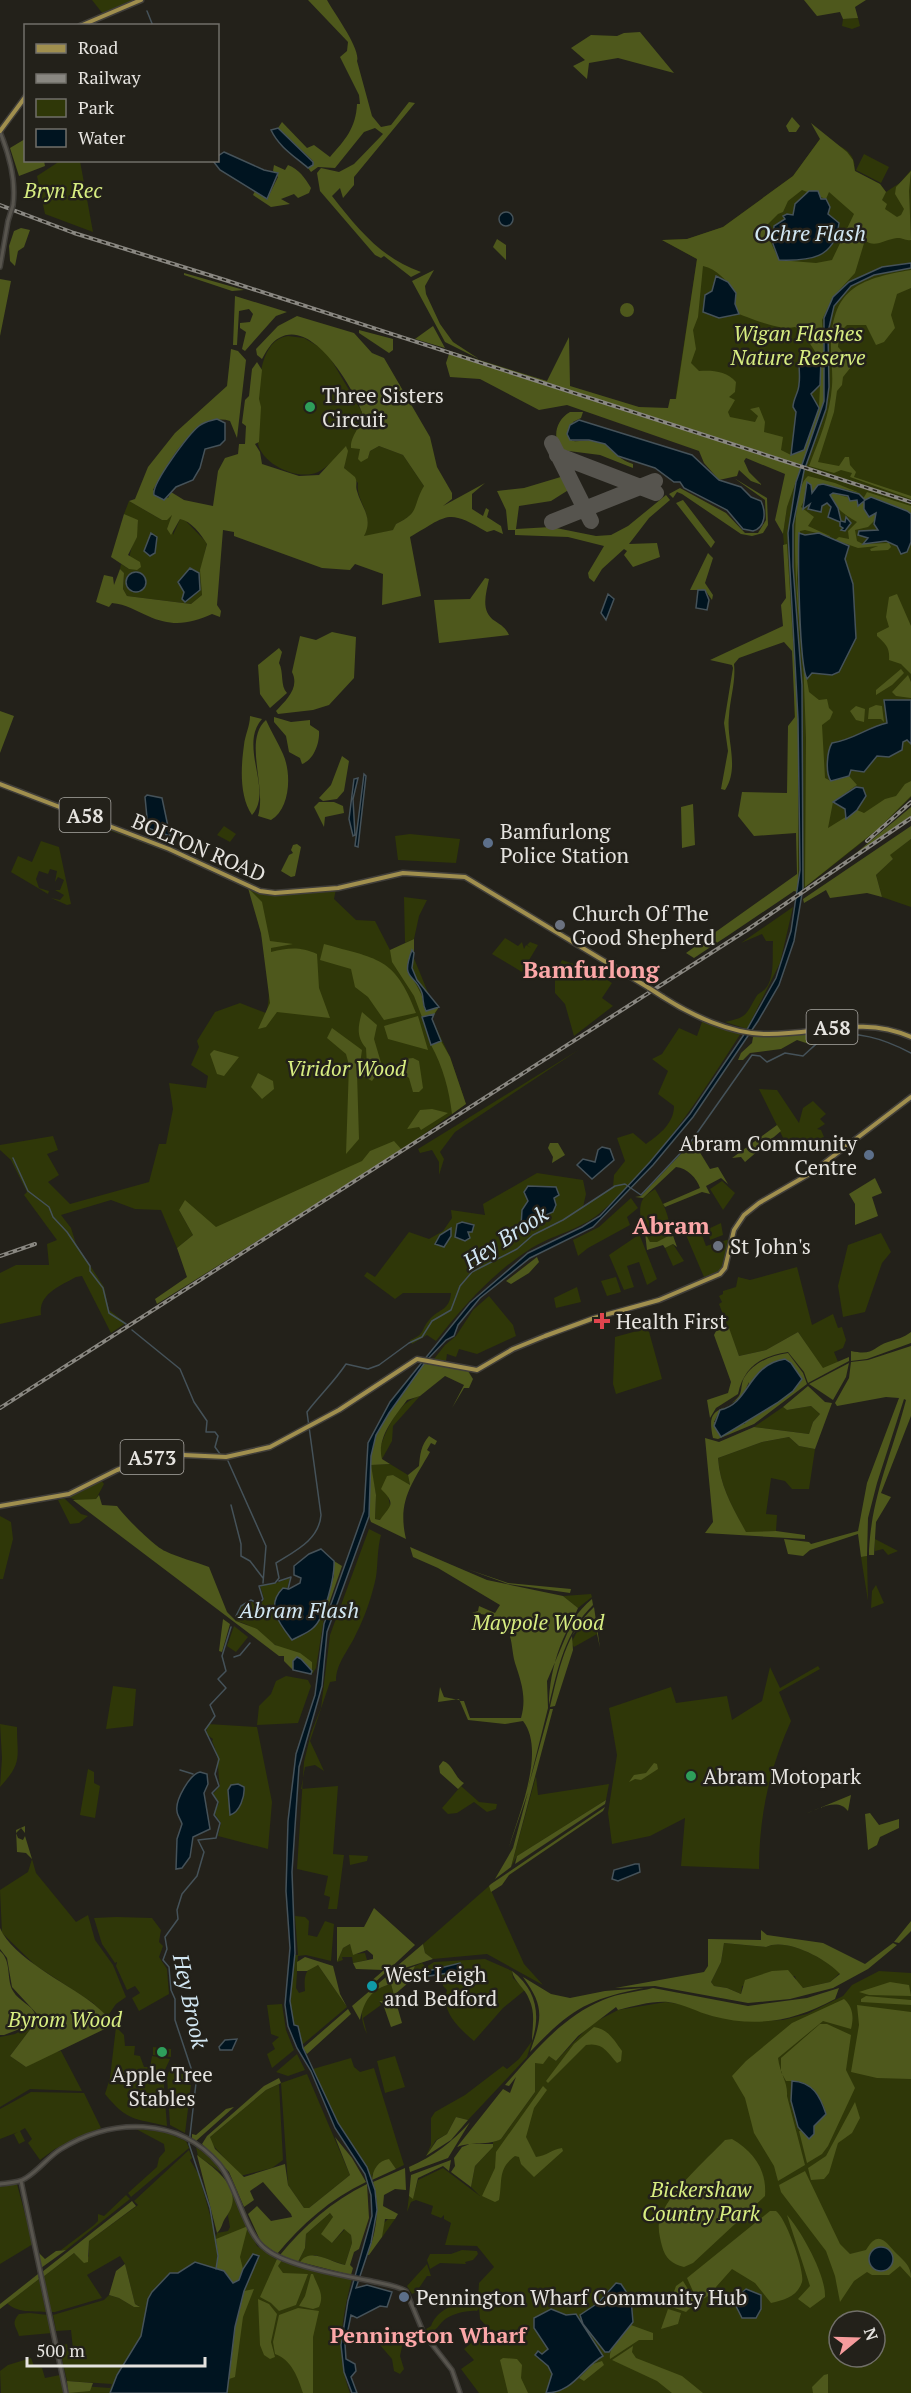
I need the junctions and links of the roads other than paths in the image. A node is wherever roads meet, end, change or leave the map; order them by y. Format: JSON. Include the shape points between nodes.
{"nodes":[{"id":1,"x":141,"y":0,"type":"edge"},
{"id":2,"x":85,"y":24,"type":"edge"},
{"id":3,"x":24,"y":99,"type":"edge"},
{"id":4,"x":0,"y":131,"type":"edge"},
{"id":5,"x":0,"y":267,"type":"edge"},
{"id":6,"x":0,"y":784,"type":"edge"},
{"id":7,"x":911,"y":1036,"type":"edge"},
{"id":8,"x":911,"y":1097,"type":"edge"},
{"id":9,"x":0,"y":1506,"type":"edge"},
{"id":10,"x":21,"y":2181,"type":"junction"},
{"id":11,"x":0,"y":2184,"type":"edge"},
{"id":12,"x":66,"y":2393,"type":"edge"},
{"id":13,"x":460,"y":2393,"type":"edge"}],
"edges":[{"from":1,"to":2,"type":"main road"},
{"from":3,"to":4,"type":"main road"},
{"from":4,"to":5,"type":"street","bridge":true,"via":[[14,191]]},
{"from":6,"to":7,"type":"main road","name":"BOLTON ROAD","number":"A58","bridge":true,"via":[[169,849],[260,891],[338,888],[403,873],[465,877],[663,997],[701,1016],[753,1033],[857,1025]]},
{"from":8,"to":9,"type":"main road","number":"A573","via":[[811,1173],[744,1215],[734,1230],[721,1274],[659,1300],[539,1338],[477,1370],[415,1359],[357,1399],[270,1447],[232,1456],[159,1455],[71,1493]]},
{"from":10,"to":11,"type":"street"},
{"from":10,"to":12,"type":"street"},
{"from":10,"to":13,"type":"street","via":[[60,2150],[109,2129],[155,2127],[185,2138],[223,2169],[263,2248],[277,2256],[398,2287],[408,2293],[423,2331],[450,2365]]}]}
